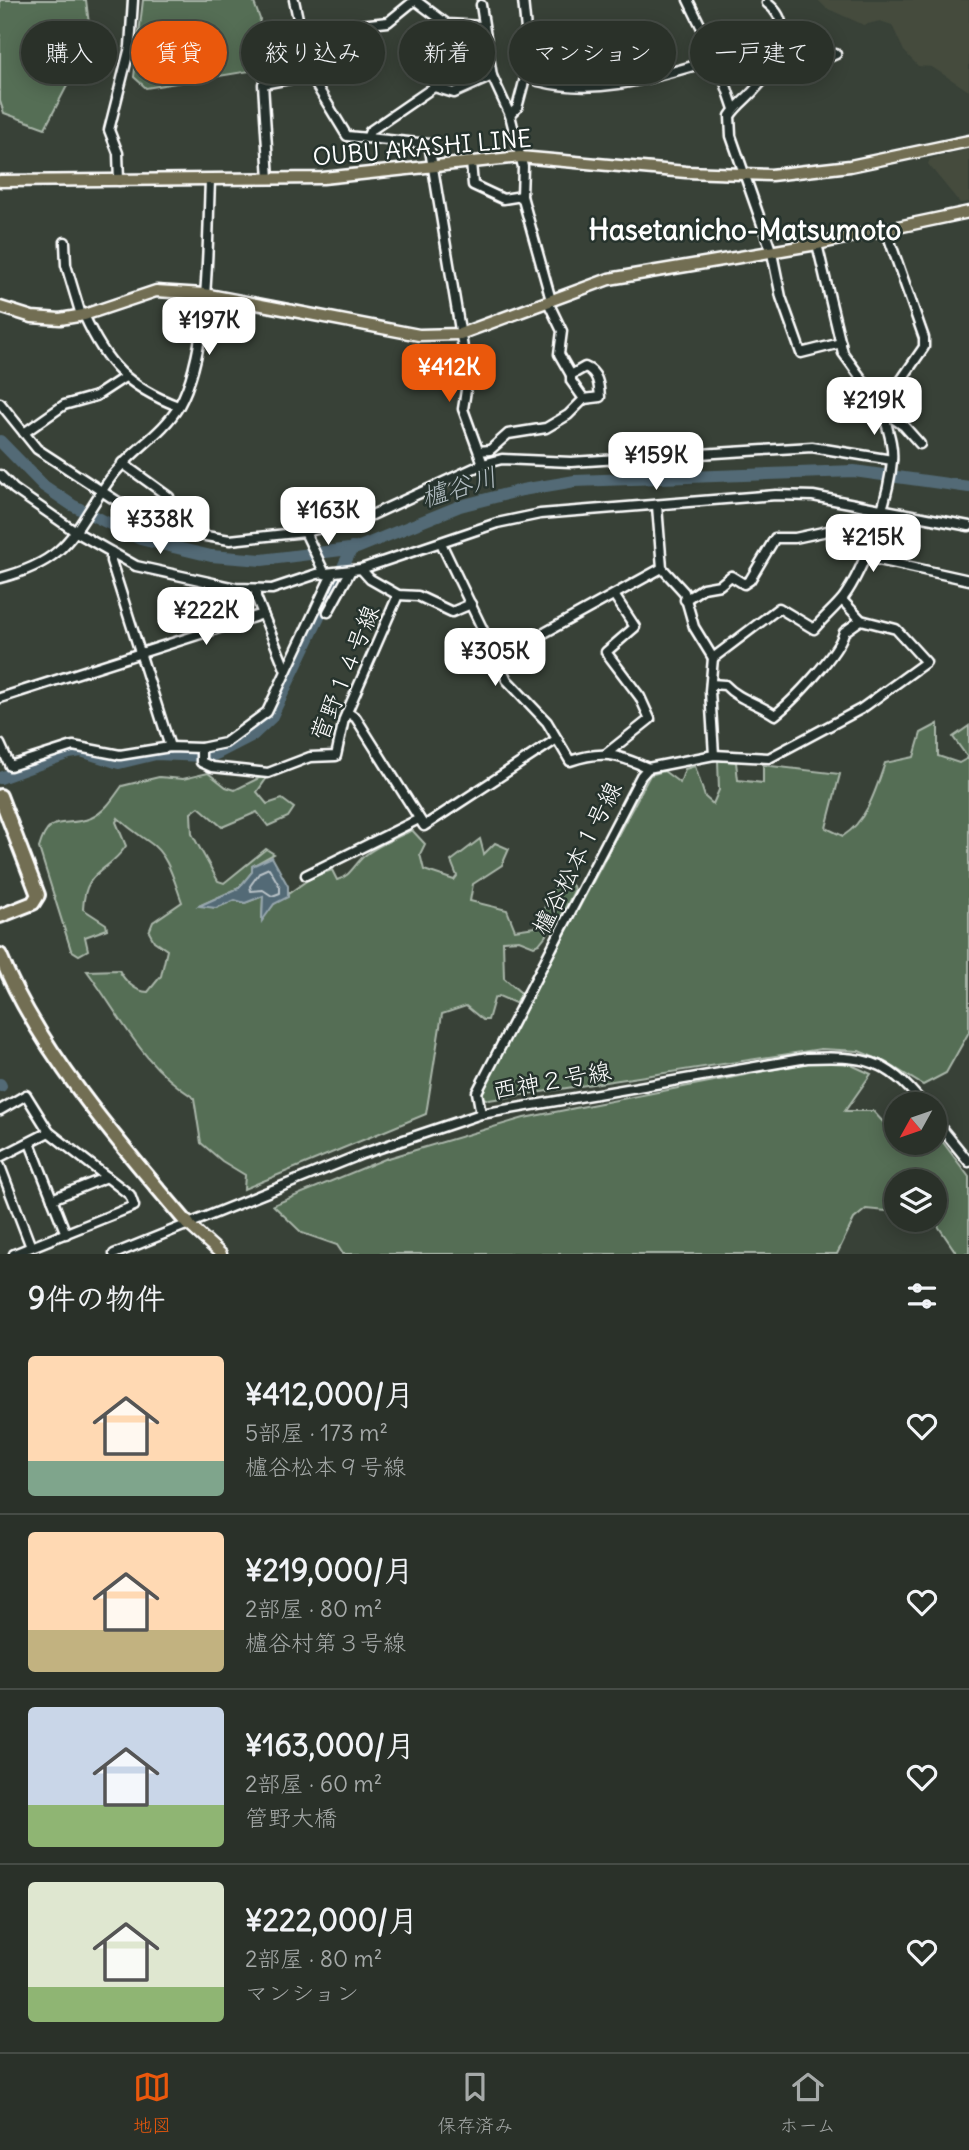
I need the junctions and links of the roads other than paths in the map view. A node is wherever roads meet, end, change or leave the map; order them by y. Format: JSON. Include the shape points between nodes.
{"nodes":[{"id":1,"x":133,"y":0,"type":"edge"},
{"id":2,"x":294,"y":0,"type":"edge"},
{"id":3,"x":523,"y":0,"type":"edge"},
{"id":4,"x":688,"y":0,"type":"edge"},
{"id":5,"x":767,"y":3,"type":"dead end"},
{"id":6,"x":481,"y":5,"type":"dead end"},
{"id":7,"x":298,"y":21,"type":"edge"},
{"id":8,"x":444,"y":21,"type":"edge"},
{"id":9,"x":483,"y":21,"type":"edge"},
{"id":10,"x":525,"y":21,"type":"edge"},
{"id":11,"x":698,"y":21,"type":"edge"},
{"id":12,"x":782,"y":21,"type":"edge"},
{"id":13,"x":385,"y":22,"type":"edge"},
{"id":14,"x":495,"y":83,"type":"edge"},
{"id":15,"x":263,"y":84,"type":"edge"},
{"id":16,"x":315,"y":84,"type":"edge"},
{"id":17,"x":474,"y":84,"type":"edge"},
{"id":18,"x":523,"y":84,"type":"edge"},
{"id":19,"x":549,"y":84,"type":"edge"},
{"id":20,"x":628,"y":84,"type":"edge"},
{"id":21,"x":726,"y":84,"type":"edge"},
{"id":22,"x":760,"y":84,"type":"edge"},
{"id":23,"x":734,"y":109,"type":"junction"},
{"id":24,"x":510,"y":116,"type":"junction"},
{"id":25,"x":367,"y":138,"type":"junction"},
{"id":26,"x":969,"y":141,"type":"edge"},
{"id":27,"x":520,"y":158,"type":"junction"},
{"id":28,"x":471,"y":162,"type":"junction"},
{"id":29,"x":432,"y":167,"type":"junction"},
{"id":30,"x":744,"y":174,"type":"junction"},
{"id":31,"x":270,"y":179,"type":"junction"},
{"id":32,"x":0,"y":181,"type":"edge"},
{"id":33,"x":119,"y":181,"type":"junction"},
{"id":34,"x":210,"y":181,"type":"junction"},
{"id":35,"x":522,"y":196,"type":"junction"},
{"id":36,"x":969,"y":212,"type":"edge"},
{"id":37,"x":886,"y":230,"type":"junction"},
{"id":38,"x":65,"y":242,"type":"dead end"},
{"id":39,"x":817,"y":244,"type":"junction"},
{"id":40,"x":772,"y":253,"type":"junction"},
{"id":41,"x":204,"y":294,"type":"junction"},
{"id":42,"x":549,"y":301,"type":"junction"},
{"id":43,"x":0,"y":307,"type":"edge"},
{"id":44,"x":83,"y":315,"type":"junction"},
{"id":45,"x":460,"y":334,"type":"junction"},
{"id":46,"x":841,"y":343,"type":"junction"},
{"id":47,"x":572,"y":375,"type":"junction"},
{"id":48,"x":125,"y":377,"type":"junction"},
{"id":49,"x":584,"y":399,"type":"junction"},
{"id":50,"x":0,"y":403,"type":"edge"},
{"id":51,"x":178,"y":406,"type":"junction"},
{"id":52,"x":882,"y":408,"type":"junction"},
{"id":53,"x":24,"y":433,"type":"junction"},
{"id":54,"x":920,"y":444,"type":"dead end"},
{"id":55,"x":479,"y":451,"type":"junction"},
{"id":56,"x":892,"y":460,"type":"junction"},
{"id":57,"x":122,"y":463,"type":"junction"},
{"id":58,"x":482,"y":464,"type":"junction"},
{"id":59,"x":0,"y":475,"type":"edge"},
{"id":60,"x":102,"y":492,"type":"junction"},
{"id":61,"x":657,"y":506,"type":"junction"},
{"id":62,"x":883,"y":508,"type":"junction"},
{"id":63,"x":140,"y":517,"type":"junction"},
{"id":64,"x":969,"y":526,"type":"edge"},
{"id":65,"x":76,"y":532,"type":"junction"},
{"id":66,"x":305,"y":533,"type":"junction"},
{"id":67,"x":872,"y":534,"type":"junction"},
{"id":68,"x":441,"y":543,"type":"junction"},
{"id":69,"x":111,"y":552,"type":"junction"},
{"id":70,"x":866,"y":557,"type":"junction"},
{"id":71,"x":662,"y":568,"type":"junction"},
{"id":72,"x":361,"y":569,"type":"junction"},
{"id":73,"x":350,"y":572,"type":"junction"},
{"id":74,"x":328,"y":574,"type":"junction"},
{"id":75,"x":0,"y":578,"type":"edge"},
{"id":76,"x":969,"y":580,"type":"edge"},
{"id":77,"x":256,"y":589,"type":"junction"},
{"id":78,"x":398,"y":595,"type":"junction"},
{"id":79,"x":614,"y":595,"type":"junction"},
{"id":80,"x":685,"y":600,"type":"junction"},
{"id":81,"x":842,"y":600,"type":"junction"},
{"id":82,"x":471,"y":604,"type":"junction"},
{"id":83,"x":328,"y":612,"type":"dead end"},
{"id":84,"x":263,"y":614,"type":"junction"},
{"id":85,"x":861,"y":620,"type":"junction"},
{"id":86,"x":141,"y":653,"type":"junction"},
{"id":87,"x":713,"y":658,"type":"junction"},
{"id":88,"x":497,"y":659,"type":"junction"},
{"id":89,"x":286,"y":671,"type":"junction"},
{"id":90,"x":711,"y":684,"type":"junction"},
{"id":91,"x":0,"y":698,"type":"edge"},
{"id":92,"x":346,"y":712,"type":"junction"},
{"id":93,"x":556,"y":739,"type":"junction"},
{"id":94,"x":0,"y":744,"type":"edge"},
{"id":95,"x":170,"y":747,"type":"junction"},
{"id":96,"x":201,"y":748,"type":"junction"},
{"id":97,"x":607,"y":754,"type":"junction"},
{"id":98,"x":714,"y":755,"type":"junction"},
{"id":99,"x":648,"y":768,"type":"junction"},
{"id":100,"x":0,"y":796,"type":"edge"},
{"id":101,"x":421,"y":822,"type":"junction"},
{"id":102,"x":306,"y":876,"type":"dead end"},
{"id":103,"x":0,"y":916,"type":"edge"},
{"id":104,"x":0,"y":955,"type":"edge"},
{"id":105,"x":913,"y":1092,"type":"edge"},
{"id":106,"x":0,"y":1110,"type":"edge"},
{"id":107,"x":481,"y":1114,"type":"junction"},
{"id":108,"x":50,"y":1132,"type":"junction"},
{"id":109,"x":947,"y":1135,"type":"edge"},
{"id":110,"x":30,"y":1143,"type":"junction"},
{"id":111,"x":0,"y":1157,"type":"edge"},
{"id":112,"x":969,"y":1162,"type":"edge"},
{"id":113,"x":0,"y":1166,"type":"edge"},
{"id":114,"x":107,"y":1177,"type":"junction"},
{"id":115,"x":52,"y":1199,"type":"junction"},
{"id":116,"x":188,"y":1224,"type":"junction"},
{"id":117,"x":66,"y":1234,"type":"junction"},
{"id":118,"x":31,"y":1247,"type":"junction"},
{"id":119,"x":14,"y":1254,"type":"edge"},
{"id":120,"x":114,"y":1254,"type":"edge"},
{"id":121,"x":221,"y":1254,"type":"edge"}],
"edges":[{"from":1,"to":33,"type":"street","via":[[130,47],[109,130],[118,153]]},
{"from":2,"to":7,"type":"street"},
{"from":3,"to":10,"type":"street"},
{"from":4,"to":11,"type":"street"},
{"from":5,"to":12,"type":"street"},
{"from":6,"to":9,"type":"street"},
{"from":8,"to":13,"type":"street","via":[[415,0]]},
{"from":14,"to":24,"type":"street"},
{"from":15,"to":31,"type":"street"},
{"from":16,"to":25,"type":"street","via":[[347,136]]},
{"from":17,"to":25,"type":"street","via":[[454,93],[434,88],[370,131]]},
{"from":18,"to":24,"type":"street"},
{"from":19,"to":20,"type":"street","via":[[567,89]]},
{"from":21,"to":23,"type":"street"},
{"from":22,"to":23,"type":"street"},
{"from":23,"to":30,"type":"street","via":[[732,135]]},
{"from":24,"to":27,"type":"street"},
{"from":25,"to":29,"type":"street","via":[[429,144]]},
{"from":26,"to":30,"type":"main road","name":"OUBU AKASHI LINE","via":[[850,166]]},
{"from":27,"to":28,"type":"main road","name":"OUBU AKASHI LINE"},
{"from":27,"to":30,"type":"main road","name":"OUBU AKASHI LINE"},
{"from":27,"to":35,"type":"street"},
{"from":28,"to":29,"type":"main road","name":"OUBU AKASHI LINE"},
{"from":28,"to":35,"type":"street","via":[[473,185],[503,199]]},
{"from":29,"to":31,"type":"main road","name":"OUBU AKASHI LINE"},
{"from":29,"to":45,"type":"street"},
{"from":30,"to":40,"type":"street"},
{"from":31,"to":34,"type":"main road","name":"OUBU AKASHI LINE"},
{"from":32,"to":33,"type":"main road","name":"OUBU AKASHI LINE"},
{"from":33,"to":34,"type":"main road","name":"OUBU AKASHI LINE"},
{"from":34,"to":41,"type":"street"},
{"from":35,"to":42,"type":"street"},
{"from":36,"to":37,"type":"main road"},
{"from":37,"to":39,"type":"main road"},
{"from":37,"to":52,"type":"street","via":[[924,347]]},
{"from":38,"to":44,"type":"street","via":[[66,265]]},
{"from":39,"to":40,"type":"main road"},
{"from":39,"to":46,"type":"street"},
{"from":40,"to":42,"type":"main road","via":[[609,279]]},
{"from":40,"to":46,"type":"street","via":[[781,298],[801,353]]},
{"from":41,"to":44,"type":"main road","via":[[156,291]]},
{"from":41,"to":45,"type":"main road","via":[[419,335]]},
{"from":41,"to":51,"type":"street","via":[[189,380]]},
{"from":42,"to":45,"type":"main road"},
{"from":42,"to":47,"type":"street","via":[[562,331],[559,354]]},
{"from":43,"to":44,"type":"main road","via":[[32,317]]},
{"from":44,"to":48,"type":"street","via":[[96,342]]},
{"from":45,"to":55,"type":"street","via":[[468,378],[463,409]]},
{"from":46,"to":52,"type":"street","via":[[843,353]]},
{"from":47,"to":49,"type":"street","via":[[571,381]]},
{"from":47,"to":49,"type":"street","via":[[585,367],[598,380],[600,397]]},
{"from":48,"to":51,"type":"street","via":[[152,396]]},
{"from":48,"to":53,"type":"street","via":[[96,396],[64,405]]},
{"from":49,"to":55,"type":"street","via":[[546,428],[508,434],[490,450]]},
{"from":50,"to":53,"type":"street"},
{"from":51,"to":57,"type":"street"},
{"from":52,"to":54,"type":"street"},
{"from":52,"to":56,"type":"street"},
{"from":53,"to":60,"type":"street","via":[[37,449]]},
{"from":55,"to":58,"type":"street"},
{"from":56,"to":58,"type":"street","via":[[812,447],[571,462],[502,458]]},
{"from":56,"to":62,"type":"street"},
{"from":57,"to":60,"type":"street"},
{"from":57,"to":63,"type":"street","via":[[169,496],[159,517]]},
{"from":58,"to":66,"type":"street","via":[[372,516]]},
{"from":59,"to":65,"type":"street"},
{"from":60,"to":63,"type":"street"},
{"from":60,"to":65,"type":"street"},
{"from":61,"to":62,"type":"street","via":[[776,495]]},
{"from":61,"to":68,"type":"street","via":[[540,514]]},
{"from":61,"to":71,"type":"street"},
{"from":62,"to":64,"type":"street"},
{"from":62,"to":67,"type":"street"},
{"from":63,"to":66,"type":"street","via":[[175,531],[230,540]]},
{"from":65,"to":69,"type":"street"},
{"from":65,"to":75,"type":"street","via":[[42,565]]},
{"from":66,"to":74,"type":"street"},
{"from":67,"to":70,"type":"street"},
{"from":67,"to":80,"type":"street","via":[[846,527],[775,538],[750,580],[744,584],[731,576]]},
{"from":68,"to":72,"type":"street"},
{"from":68,"to":82,"type":"street"},
{"from":69,"to":77,"type":"street","via":[[136,566]]},
{"from":69,"to":86,"type":"street"},
{"from":70,"to":76,"type":"street"},
{"from":70,"to":81,"type":"street"},
{"from":71,"to":79,"type":"street"},
{"from":71,"to":80,"type":"street","via":[[684,592]]},
{"from":72,"to":73,"type":"street"},
{"from":72,"to":78,"type":"street"},
{"from":73,"to":74,"type":"street"},
{"from":73,"to":83,"type":"street"},
{"from":74,"to":77,"type":"street"},
{"from":74,"to":89,"type":"street"},
{"from":77,"to":84,"type":"street"},
{"from":78,"to":82,"type":"street","via":[[418,596],[453,612]]},
{"from":78,"to":92,"type":"street","name":"菅野１４号線"},
{"from":79,"to":88,"type":"street"},
{"from":79,"to":97,"type":"street","via":[[635,626],[606,652],[640,697],[650,719]]},
{"from":80,"to":87,"type":"street","via":[[694,627]]},
{"from":81,"to":85,"type":"street"},
{"from":81,"to":87,"type":"street","via":[[814,629],[779,608]]},
{"from":82,"to":88,"type":"street"},
{"from":84,"to":86,"type":"street"},
{"from":84,"to":89,"type":"street"},
{"from":85,"to":90,"type":"street","via":[[844,632],[842,641],[793,702],[775,715],[725,685]]},
{"from":85,"to":98,"type":"street","name":"櫨谷松本１号線","via":[[896,629],[926,662],[861,709],[781,753],[758,759]]},
{"from":86,"to":91,"type":"street"},
{"from":86,"to":95,"type":"street"},
{"from":87,"to":90,"type":"street"},
{"from":88,"to":93,"type":"street","via":[[513,689],[547,722]]},
{"from":89,"to":96,"type":"street","via":[[267,712],[225,743]]},
{"from":90,"to":98,"type":"street"},
{"from":92,"to":96,"type":"street","name":"菅野１４号線","via":[[336,757],[310,757],[268,773],[212,767],[201,762]]},
{"from":92,"to":101,"type":"street","via":[[356,718]]},
{"from":93,"to":97,"type":"street","via":[[570,761],[594,752]]},
{"from":93,"to":101,"type":"street"},
{"from":94,"to":95,"type":"street","via":[[10,766],[73,746],[120,755]]},
{"from":95,"to":96,"type":"street"},
{"from":97,"to":99,"type":"street"},
{"from":98,"to":99,"type":"street","name":"櫨谷松本１号線"},
{"from":99,"to":107,"type":"street","name":"櫨谷松本１号線","via":[[477,1092]]},
{"from":100,"to":103,"type":"highway","via":[[38,895],[33,903]]},
{"from":101,"to":102,"type":"street"},
{"from":104,"to":116,"type":"highway","via":[[22,1001],[65,1069]]},
{"from":105,"to":107,"type":"street","name":"西神２号線","via":[[873,1062],[853,1056],[807,1058]]},
{"from":106,"to":108,"type":"street","via":[[26,1095]]},
{"from":107,"to":116,"type":"street","name":"西神２号線","via":[[362,1154]]},
{"from":108,"to":110,"type":"street"},
{"from":108,"to":114,"type":"street"},
{"from":109,"to":112,"type":"street"},
{"from":110,"to":111,"type":"street"},
{"from":110,"to":115,"type":"street"},
{"from":113,"to":118,"type":"street"},
{"from":114,"to":115,"type":"street"},
{"from":114,"to":117,"type":"street","via":[[130,1195],[134,1206]]},
{"from":115,"to":117,"type":"street"},
{"from":116,"to":120,"type":"street","name":"西神２号線"},
{"from":116,"to":121,"type":"main road"},
{"from":117,"to":118,"type":"street"},
{"from":118,"to":119,"type":"street"}]}
